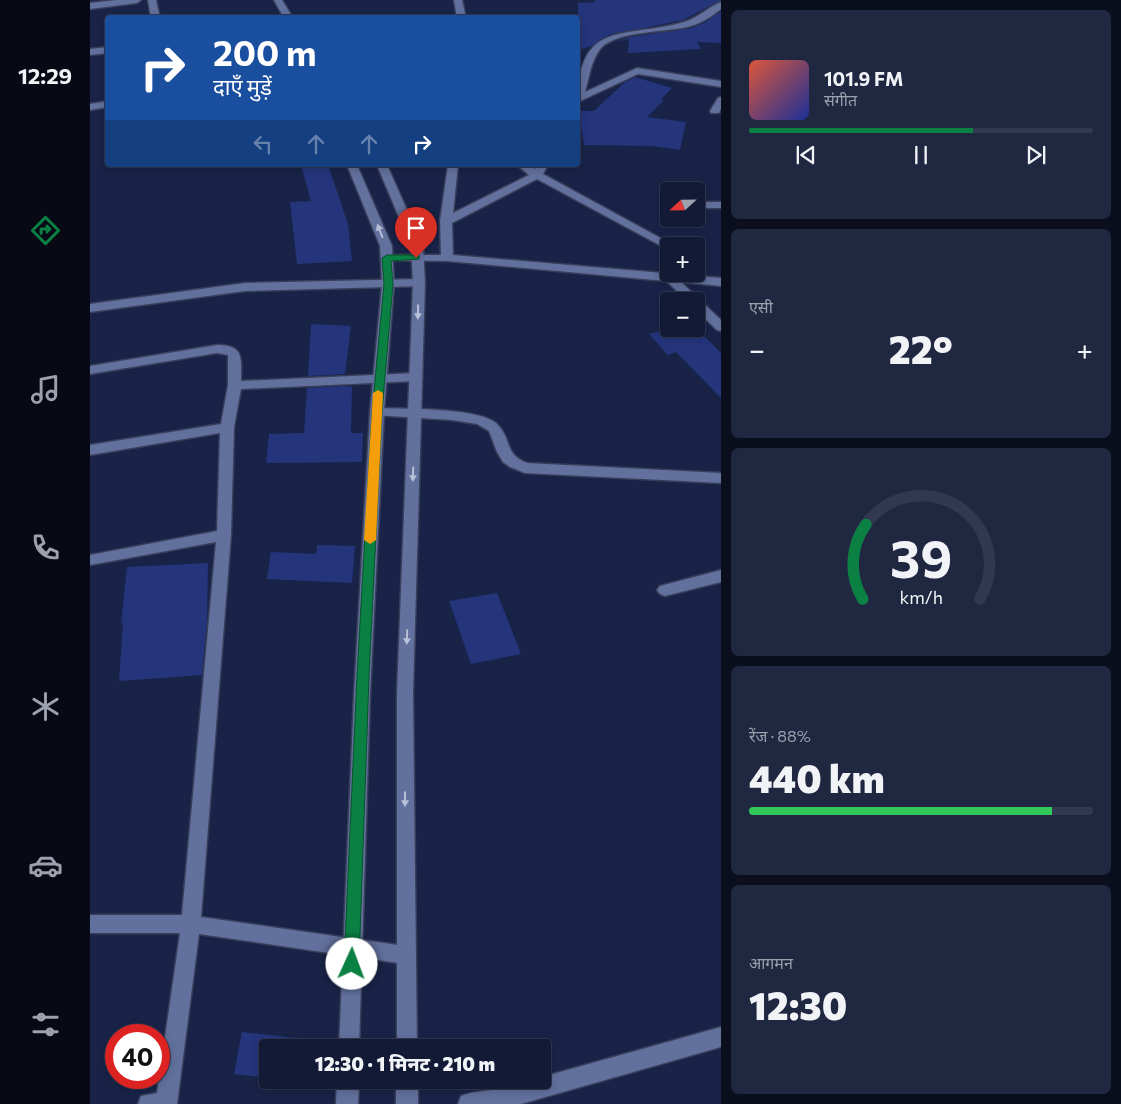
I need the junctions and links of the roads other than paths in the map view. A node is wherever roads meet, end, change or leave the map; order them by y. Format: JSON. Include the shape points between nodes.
{"nodes":[{"id":1,"x":137,"y":0,"type":"edge"},
{"id":2,"x":152,"y":0,"type":"edge"},
{"id":3,"x":278,"y":0,"type":"edge"},
{"id":4,"x":458,"y":0,"type":"edge"},
{"id":5,"x":721,"y":5,"type":"edge"},
{"id":6,"x":90,"y":6,"type":"edge"},
{"id":7,"x":155,"y":15,"type":"edge"},
{"id":8,"x":286,"y":15,"type":"edge"},
{"id":9,"x":461,"y":15,"type":"edge"},
{"id":10,"x":105,"y":50,"type":"edge"},
{"id":11,"x":90,"y":52,"type":"edge"},
{"id":12,"x":589,"y":65,"type":"junction"},
{"id":13,"x":580,"y":66,"type":"edge"},
{"id":14,"x":721,"y":84,"type":"edge"},
{"id":15,"x":580,"y":93,"type":"edge"},
{"id":16,"x":580,"y":98,"type":"edge"},
{"id":17,"x":721,"y":100,"type":"edge"},
{"id":18,"x":105,"y":104,"type":"edge"},
{"id":19,"x":90,"y":107,"type":"edge"},
{"id":20,"x":715,"y":111,"type":"dead end"},
{"id":21,"x":353,"y":167,"type":"edge"},
{"id":22,"x":383,"y":167,"type":"edge"},
{"id":23,"x":453,"y":167,"type":"edge"},
{"id":24,"x":525,"y":167,"type":"edge"},
{"id":25,"x":542,"y":167,"type":"edge"},
{"id":26,"x":537,"y":175,"type":"junction"},
{"id":27,"x":705,"y":205,"type":"edge"},
{"id":28,"x":721,"y":205,"type":"edge"},
{"id":29,"x":446,"y":221,"type":"junction"},
{"id":30,"x":660,"y":241,"type":"edge"},
{"id":31,"x":387,"y":258,"type":"junction"},
{"id":32,"x":416,"y":258,"type":"junction"},
{"id":33,"x":447,"y":258,"type":"junction"},
{"id":34,"x":660,"y":277,"type":"edge"},
{"id":35,"x":705,"y":279,"type":"edge"},
{"id":36,"x":674,"y":282,"type":"edge"},
{"id":37,"x":721,"y":282,"type":"edge"},
{"id":38,"x":419,"y":283,"type":"junction"},
{"id":39,"x":388,"y":284,"type":"junction"},
{"id":40,"x":685,"y":292,"type":"edge"},
{"id":41,"x":90,"y":308,"type":"edge"},
{"id":42,"x":705,"y":312,"type":"edge"},
{"id":43,"x":721,"y":327,"type":"edge"},
{"id":44,"x":90,"y":370,"type":"edge"},
{"id":45,"x":416,"y":377,"type":"junction"},
{"id":46,"x":379,"y":379,"type":"junction"},
{"id":47,"x":235,"y":385,"type":"junction"},
{"id":48,"x":377,"y":412,"type":"junction"},
{"id":49,"x":415,"y":414,"type":"junction"},
{"id":50,"x":227,"y":427,"type":"junction"},
{"id":51,"x":90,"y":450,"type":"edge"},
{"id":52,"x":721,"y":478,"type":"edge"},
{"id":53,"x":224,"y":535,"type":"junction"},
{"id":54,"x":90,"y":560,"type":"edge"},
{"id":55,"x":721,"y":576,"type":"edge"},
{"id":56,"x":665,"y":590,"type":"dead end"},
{"id":57,"x":90,"y":924,"type":"edge"},
{"id":58,"x":191,"y":924,"type":"junction"},
{"id":59,"x":352,"y":947,"type":"junction"},
{"id":60,"x":406,"y":955,"type":"junction"},
{"id":61,"x":721,"y":1037,"type":"edge"},
{"id":62,"x":349,"y":1039,"type":"edge"},
{"id":63,"x":407,"y":1039,"type":"edge"},
{"id":64,"x":348,"y":1089,"type":"edge"},
{"id":65,"x":407,"y":1089,"type":"edge"},
{"id":66,"x":501,"y":1102,"type":"edge"},
{"id":67,"x":160,"y":1104,"type":"edge"},
{"id":68,"x":347,"y":1104,"type":"edge"},
{"id":69,"x":408,"y":1104,"type":"edge"},
{"id":70,"x":469,"y":1104,"type":"edge"}],
"edges":[{"from":1,"to":6,"type":"street"},
{"from":2,"to":7,"type":"street"},
{"from":3,"to":8,"type":"street"},
{"from":4,"to":9,"type":"street"},
{"from":5,"to":12,"type":"street","via":[[704,18],[688,24],[605,40],[593,52]]},
{"from":10,"to":11,"type":"street"},
{"from":12,"to":13,"type":"street"},
{"from":12,"to":15,"type":"street"},
{"from":14,"to":16,"type":"street","via":[[637,71]]},
{"from":17,"to":20,"type":"street"},
{"from":18,"to":19,"type":"street"},
{"from":31,"to":21,"type":"street","one_way":true,"via":[[386,246]]},
{"from":22,"to":32,"type":"street","via":[[416,246]]},
{"from":23,"to":29,"type":"street"},
{"from":24,"to":26,"type":"street"},
{"from":25,"to":26,"type":"street"},
{"from":26,"to":29,"type":"street"},
{"from":26,"to":30,"type":"street"},
{"from":27,"to":28,"type":"street"},
{"from":29,"to":33,"type":"street"},
{"from":31,"to":32,"type":"street"},
{"from":31,"to":39,"type":"street"},
{"from":32,"to":33,"type":"street"},
{"from":32,"to":38,"type":"street"},
{"from":33,"to":34,"type":"street"},
{"from":35,"to":37,"type":"street"},
{"from":36,"to":40,"type":"street"},
{"from":38,"to":39,"type":"street"},
{"from":38,"to":45,"type":"street","one_way":true},
{"from":39,"to":41,"type":"street","via":[[245,287]]},
{"from":39,"to":46,"type":"street"},
{"from":42,"to":43,"type":"street"},
{"from":44,"to":47,"type":"street","via":[[226,348],[234,355]]},
{"from":45,"to":46,"type":"street"},
{"from":45,"to":49,"type":"street"},
{"from":46,"to":47,"type":"street"},
{"from":46,"to":48,"type":"street"},
{"from":47,"to":50,"type":"street"},
{"from":48,"to":49,"type":"street"},
{"from":48,"to":59,"type":"street"},
{"from":49,"to":52,"type":"street","via":[[488,423],[506,458],[525,468]]},
{"from":49,"to":60,"type":"street","one_way":true,"via":[[405,693]]},
{"from":50,"to":51,"type":"street"},
{"from":50,"to":53,"type":"street"},
{"from":53,"to":54,"type":"street"},
{"from":53,"to":58,"type":"street"},
{"from":55,"to":56,"type":"street"},
{"from":57,"to":58,"type":"street"},
{"from":58,"to":59,"type":"street"},
{"from":58,"to":67,"type":"street"},
{"from":59,"to":60,"type":"street"},
{"from":59,"to":62,"type":"street"},
{"from":60,"to":63,"type":"street"},
{"from":61,"to":66,"type":"street"},
{"from":64,"to":68,"type":"street"},
{"from":65,"to":69,"type":"street"},
{"from":66,"to":70,"type":"street"}]}
